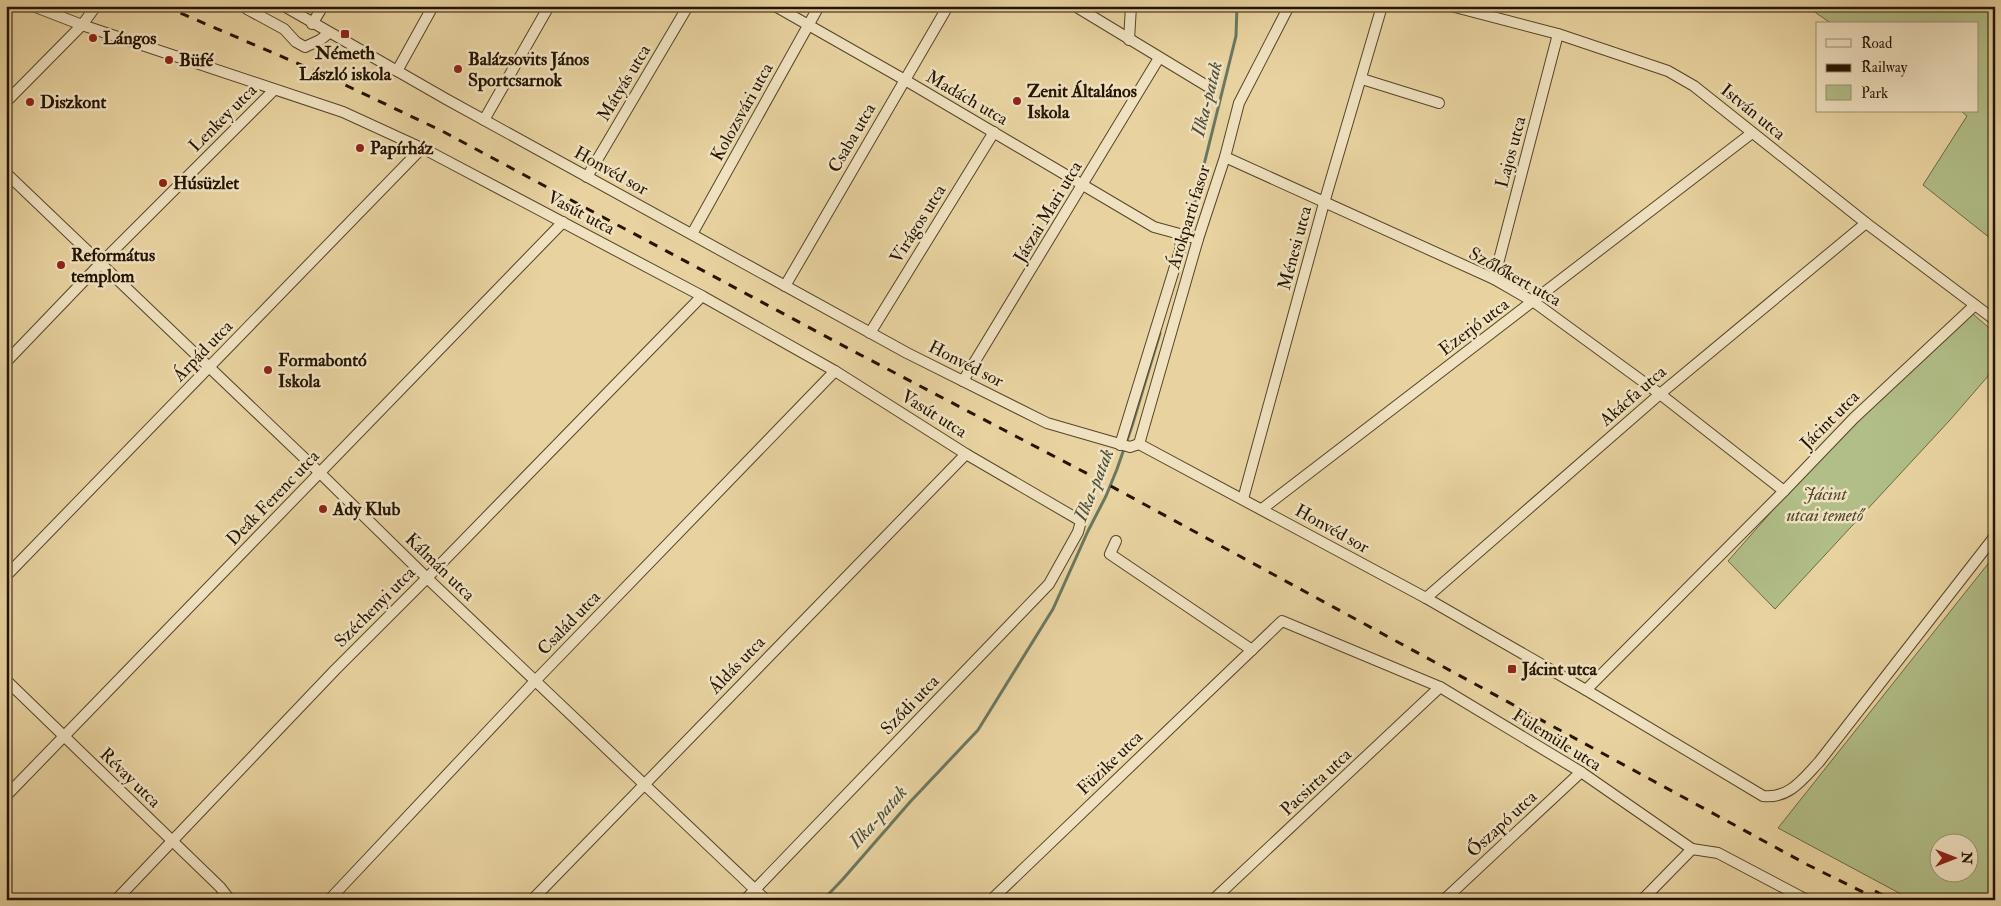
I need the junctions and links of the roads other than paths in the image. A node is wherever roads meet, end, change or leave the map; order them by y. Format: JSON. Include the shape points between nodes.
{"nodes":[{"id":1,"x":33,"y":6,"type":"edge"},
{"id":2,"x":96,"y":6,"type":"edge"},
{"id":3,"x":246,"y":6,"type":"edge"},
{"id":4,"x":284,"y":6,"type":"edge"},
{"id":5,"x":323,"y":6,"type":"edge"},
{"id":6,"x":433,"y":6,"type":"edge"},
{"id":7,"x":549,"y":6,"type":"edge"},
{"id":8,"x":688,"y":6,"type":"edge"},
{"id":9,"x":775,"y":6,"type":"edge"},
{"id":10,"x":819,"y":6,"type":"edge"},
{"id":11,"x":948,"y":6,"type":"edge"},
{"id":12,"x":1074,"y":6,"type":"edge"},
{"id":13,"x":1131,"y":6,"type":"edge"},
{"id":14,"x":1289,"y":6,"type":"edge"},
{"id":15,"x":1382,"y":6,"type":"edge"},
{"id":16,"x":1451,"y":6,"type":"edge"},
{"id":17,"x":312,"y":24,"type":"junction"},
{"id":18,"x":82,"y":25,"type":"junction"},
{"id":19,"x":808,"y":26,"type":"junction"},
{"id":20,"x":329,"y":33,"type":"junction"},
{"id":21,"x":1558,"y":34,"type":"junction"},
{"id":22,"x":1129,"y":40,"type":"junction"},
{"id":23,"x":1159,"y":58,"type":"junction"},
{"id":24,"x":396,"y":71,"type":"junction"},
{"id":25,"x":1362,"y":79,"type":"junction"},
{"id":26,"x":905,"y":80,"type":"junction"},
{"id":27,"x":1207,"y":86,"type":"dead end"},
{"id":28,"x":274,"y":90,"type":"junction"},
{"id":29,"x":6,"y":102,"type":"edge"},
{"id":30,"x":1439,"y":103,"type":"dead end"},
{"id":31,"x":484,"y":120,"type":"junction"},
{"id":32,"x":994,"y":132,"type":"junction"},
{"id":33,"x":1752,"y":133,"type":"junction"},
{"id":34,"x":422,"y":148,"type":"junction"},
{"id":35,"x":1225,"y":157,"type":"junction"},
{"id":36,"x":6,"y":173,"type":"edge"},
{"id":37,"x":587,"y":177,"type":"junction"},
{"id":38,"x":1084,"y":185,"type":"junction"},
{"id":39,"x":1324,"y":203,"type":"junction"},
{"id":40,"x":563,"y":222,"type":"junction"},
{"id":41,"x":1866,"y":223,"type":"junction"},
{"id":42,"x":692,"y":234,"type":"junction"},
{"id":43,"x":1188,"y":237,"type":"junction"},
{"id":44,"x":101,"y":263,"type":"junction"},
{"id":45,"x":1494,"y":279,"type":"junction"},
{"id":46,"x":785,"y":286,"type":"junction"},
{"id":47,"x":702,"y":296,"type":"junction"},
{"id":48,"x":1534,"y":302,"type":"junction"},
{"id":49,"x":1975,"y":305,"type":"junction"},
{"id":50,"x":1995,"y":320,"type":"edge"},
{"id":51,"x":870,"y":333,"type":"junction"},
{"id":52,"x":6,"y":362,"type":"edge"},
{"id":53,"x":210,"y":368,"type":"junction"},
{"id":54,"x":835,"y":371,"type":"junction"},
{"id":55,"x":963,"y":381,"type":"junction"},
{"id":56,"x":1660,"y":394,"type":"junction"},
{"id":57,"x":1128,"y":445,"type":"junction"},
{"id":58,"x":966,"y":454,"type":"junction"},
{"id":59,"x":320,"y":473,"type":"junction"},
{"id":60,"x":1784,"y":491,"type":"junction"},
{"id":61,"x":1243,"y":499,"type":"junction"},
{"id":62,"x":1262,"y":509,"type":"junction"},
{"id":63,"x":1081,"y":520,"type":"joint"},
{"id":64,"x":1995,"y":536,"type":"edge"},
{"id":65,"x":1116,"y":541,"type":"dead end"},
{"id":66,"x":6,"y":576,"type":"edge"},
{"id":67,"x":427,"y":578,"type":"junction"},
{"id":68,"x":1426,"y":598,"type":"junction"},
{"id":69,"x":1282,"y":621,"type":"joint"},
{"id":70,"x":1252,"y":650,"type":"junction"},
{"id":71,"x":6,"y":680,"type":"edge"},
{"id":72,"x":536,"y":680,"type":"junction"},
{"id":73,"x":1440,"y":687,"type":"junction"},
{"id":74,"x":1586,"y":690,"type":"junction"},
{"id":75,"x":64,"y":736,"type":"junction"},
{"id":76,"x":1582,"y":772,"type":"junction"},
{"id":77,"x":644,"y":784,"type":"junction"},
{"id":78,"x":6,"y":796,"type":"edge"},
{"id":79,"x":172,"y":842,"type":"junction"},
{"id":80,"x":1692,"y":849,"type":"junction"},
{"id":81,"x":755,"y":890,"type":"junction"},
{"id":82,"x":228,"y":899,"type":"edge"},
{"id":83,"x":116,"y":900,"type":"edge"},
{"id":84,"x":329,"y":900,"type":"edge"},
{"id":85,"x":532,"y":900,"type":"edge"},
{"id":86,"x":745,"y":900,"type":"edge"},
{"id":87,"x":766,"y":900,"type":"edge"},
{"id":88,"x":991,"y":900,"type":"edge"},
{"id":89,"x":1213,"y":900,"type":"edge"},
{"id":90,"x":1444,"y":900,"type":"edge"},
{"id":91,"x":1642,"y":900,"type":"edge"},
{"id":92,"x":1807,"y":900,"type":"edge"}],
"edges":[{"from":1,"to":18,"type":"street","name":"Vasút utca"},
{"from":2,"to":18,"type":"street"},
{"from":3,"to":20,"type":"street","via":[[284,29],[305,47]]},
{"from":4,"to":17,"type":"street","name":"Honvéd sor"},
{"from":5,"to":17,"type":"street"},
{"from":6,"to":24,"type":"street"},
{"from":7,"to":31,"type":"street"},
{"from":8,"to":37,"type":"street","name":"Mátyás utca"},
{"from":9,"to":19,"type":"street","name":"Madách utca"},
{"from":10,"to":19,"type":"street","name":"Kolozsvári utca"},
{"from":11,"to":26,"type":"street","name":"Csaba utca"},
{"from":12,"to":22,"type":"street"},
{"from":13,"to":22,"type":"street"},
{"from":14,"to":35,"type":"street","name":"Árokparti fasor","via":[[1239,103]]},
{"from":15,"to":25,"type":"street","name":"Ménesi utca"},
{"from":16,"to":21,"type":"street","name":"István utca"},
{"from":17,"to":20,"type":"street","name":"Honvéd sor"},
{"from":18,"to":28,"type":"street","name":"Vasút utca"},
{"from":18,"to":29,"type":"street"},
{"from":19,"to":26,"type":"street","name":"Madách utca"},
{"from":19,"to":42,"type":"street","name":"Kolozsvári utca"},
{"from":20,"to":24,"type":"street","name":"Honvéd sor"},
{"from":21,"to":33,"type":"street","name":"István utca","via":[[1668,71],[1694,86]]},
{"from":21,"to":45,"type":"street","name":"Lajos utca"},
{"from":22,"to":23,"type":"street"},
{"from":23,"to":27,"type":"street"},
{"from":23,"to":38,"type":"street","name":"Jászai Mari utca"},
{"from":24,"to":31,"type":"street","name":"Honvéd sor"},
{"from":25,"to":30,"type":"street"},
{"from":25,"to":39,"type":"street","name":"Ménesi utca"},
{"from":26,"to":32,"type":"street","name":"Madách utca"},
{"from":26,"to":46,"type":"street","name":"Csaba utca"},
{"from":28,"to":34,"type":"street","name":"Vasút utca","via":[[343,112]]},
{"from":28,"to":44,"type":"street","name":"Lenkey utca"},
{"from":31,"to":37,"type":"street","name":"Honvéd sor"},
{"from":32,"to":38,"type":"street","name":"Madách utca"},
{"from":32,"to":51,"type":"street","name":"Virágos utca"},
{"from":33,"to":41,"type":"street","name":"István utca"},
{"from":33,"to":48,"type":"street","name":"Ezerjó utca"},
{"from":34,"to":40,"type":"street","name":"Vasút utca"},
{"from":34,"to":53,"type":"street","name":"Árpád utca"},
{"from":35,"to":39,"type":"street","name":"Szőlőkert utca"},
{"from":35,"to":43,"type":"street","name":"Árokparti fasor"},
{"from":36,"to":44,"type":"street","name":"Kálmán utca"},
{"from":37,"to":42,"type":"street","name":"Honvéd sor"},
{"from":38,"to":43,"type":"street","name":"Madách utca","via":[[1154,226]]},
{"from":38,"to":55,"type":"street","name":"Jászai Mari utca"},
{"from":39,"to":45,"type":"street","name":"Szőlőkert utca"},
{"from":39,"to":61,"type":"street","name":"Ménesi utca"},
{"from":40,"to":47,"type":"street","name":"Vasút utca"},
{"from":40,"to":59,"type":"street","name":"Deák Ferenc utca"},
{"from":41,"to":49,"type":"street","name":"István utca"},
{"from":41,"to":56,"type":"street","name":"Akácfa utca"},
{"from":42,"to":46,"type":"street","name":"Honvéd sor"},
{"from":43,"to":57,"type":"street","name":"Árokparti fasor"},
{"from":43,"to":57,"type":"street","name":"Árokparti fasor","via":[[1180,246]]},
{"from":44,"to":52,"type":"street","name":"Lenkey utca"},
{"from":44,"to":53,"type":"street","name":"Kálmán utca"},
{"from":45,"to":48,"type":"street","name":"Szőlőkert utca"},
{"from":46,"to":51,"type":"street","name":"Honvéd sor"},
{"from":47,"to":54,"type":"street","name":"Vasút utca"},
{"from":47,"to":67,"type":"street","name":"Széchenyi utca"},
{"from":48,"to":56,"type":"street","name":"Szőlőkert utca"},
{"from":48,"to":62,"type":"street","name":"Ezerjó utca"},
{"from":49,"to":50,"type":"street","name":"István utca"},
{"from":49,"to":60,"type":"street","name":"Jácint utca","via":[[1854,418]]},
{"from":51,"to":55,"type":"street","name":"Honvéd sor"},
{"from":53,"to":59,"type":"street","name":"Kálmán utca"},
{"from":53,"to":66,"type":"street","name":"Árpád utca"},
{"from":54,"to":58,"type":"street","name":"Vasút utca"},
{"from":54,"to":72,"type":"street","name":"Család utca"},
{"from":55,"to":57,"type":"street","name":"Honvéd sor","via":[[1047,423]]},
{"from":56,"to":60,"type":"street","name":"Szőlőkert utca"},
{"from":56,"to":68,"type":"street","name":"Akácfa utca"},
{"from":57,"to":61,"type":"street","name":"Honvéd sor"},
{"from":58,"to":63,"type":"street","name":"Vasút utca"},
{"from":58,"to":77,"type":"street","name":"Áldás utca"},
{"from":59,"to":67,"type":"street","name":"Kálmán utca"},
{"from":59,"to":75,"type":"street","name":"Deák Ferenc utca"},
{"from":60,"to":74,"type":"street","name":"Jácint utca"},
{"from":61,"to":62,"type":"street","name":"Honvéd sor"},
{"from":62,"to":68,"type":"street","name":"Honvéd sor"},
{"from":63,"to":81,"type":"street","name":"Sződi utca","via":[[1078,532],[1049,584]]},
{"from":64,"to":74,"type":"street","name":"Honvéd sor","via":[[1819,762],[1786,794],[1774,798],[1753,792]]},
{"from":65,"to":70,"type":"street","via":[[1110,554]]},
{"from":67,"to":72,"type":"street","name":"Kálmán utca"},
{"from":67,"to":79,"type":"street","name":"Széchenyi utca"},
{"from":68,"to":74,"type":"street","name":"Honvéd sor"},
{"from":69,"to":70,"type":"street","name":"Füzike utca"},
{"from":69,"to":73,"type":"street","name":"Fülemüle utca"},
{"from":70,"to":88,"type":"street","name":"Füzike utca"},
{"from":71,"to":75,"type":"street","name":"Révay utca"},
{"from":72,"to":77,"type":"street","name":"Kálmán utca"},
{"from":72,"to":84,"type":"street","name":"Család utca"},
{"from":73,"to":76,"type":"street","name":"Fülemüle utca"},
{"from":73,"to":89,"type":"street","name":"Pacsirta utca"},
{"from":75,"to":78,"type":"street","name":"Deák Ferenc utca"},
{"from":75,"to":79,"type":"street","name":"Révay utca"},
{"from":76,"to":80,"type":"street","name":"Fülemüle utca"},
{"from":76,"to":90,"type":"street","name":"Őszapó utca"},
{"from":77,"to":81,"type":"street","name":"Kálmán utca"},
{"from":77,"to":85,"type":"street","name":"Áldás utca"},
{"from":79,"to":82,"type":"street","name":"Révay utca","via":[[220,886]]},
{"from":79,"to":83,"type":"street","name":"Széchenyi utca"},
{"from":80,"to":91,"type":"street"},
{"from":80,"to":92,"type":"street","name":"Fülemüle utca","via":[[1718,853]]},
{"from":81,"to":86,"type":"street","name":"Sződi utca"},
{"from":81,"to":87,"type":"street","name":"Kálmán utca"}]}
